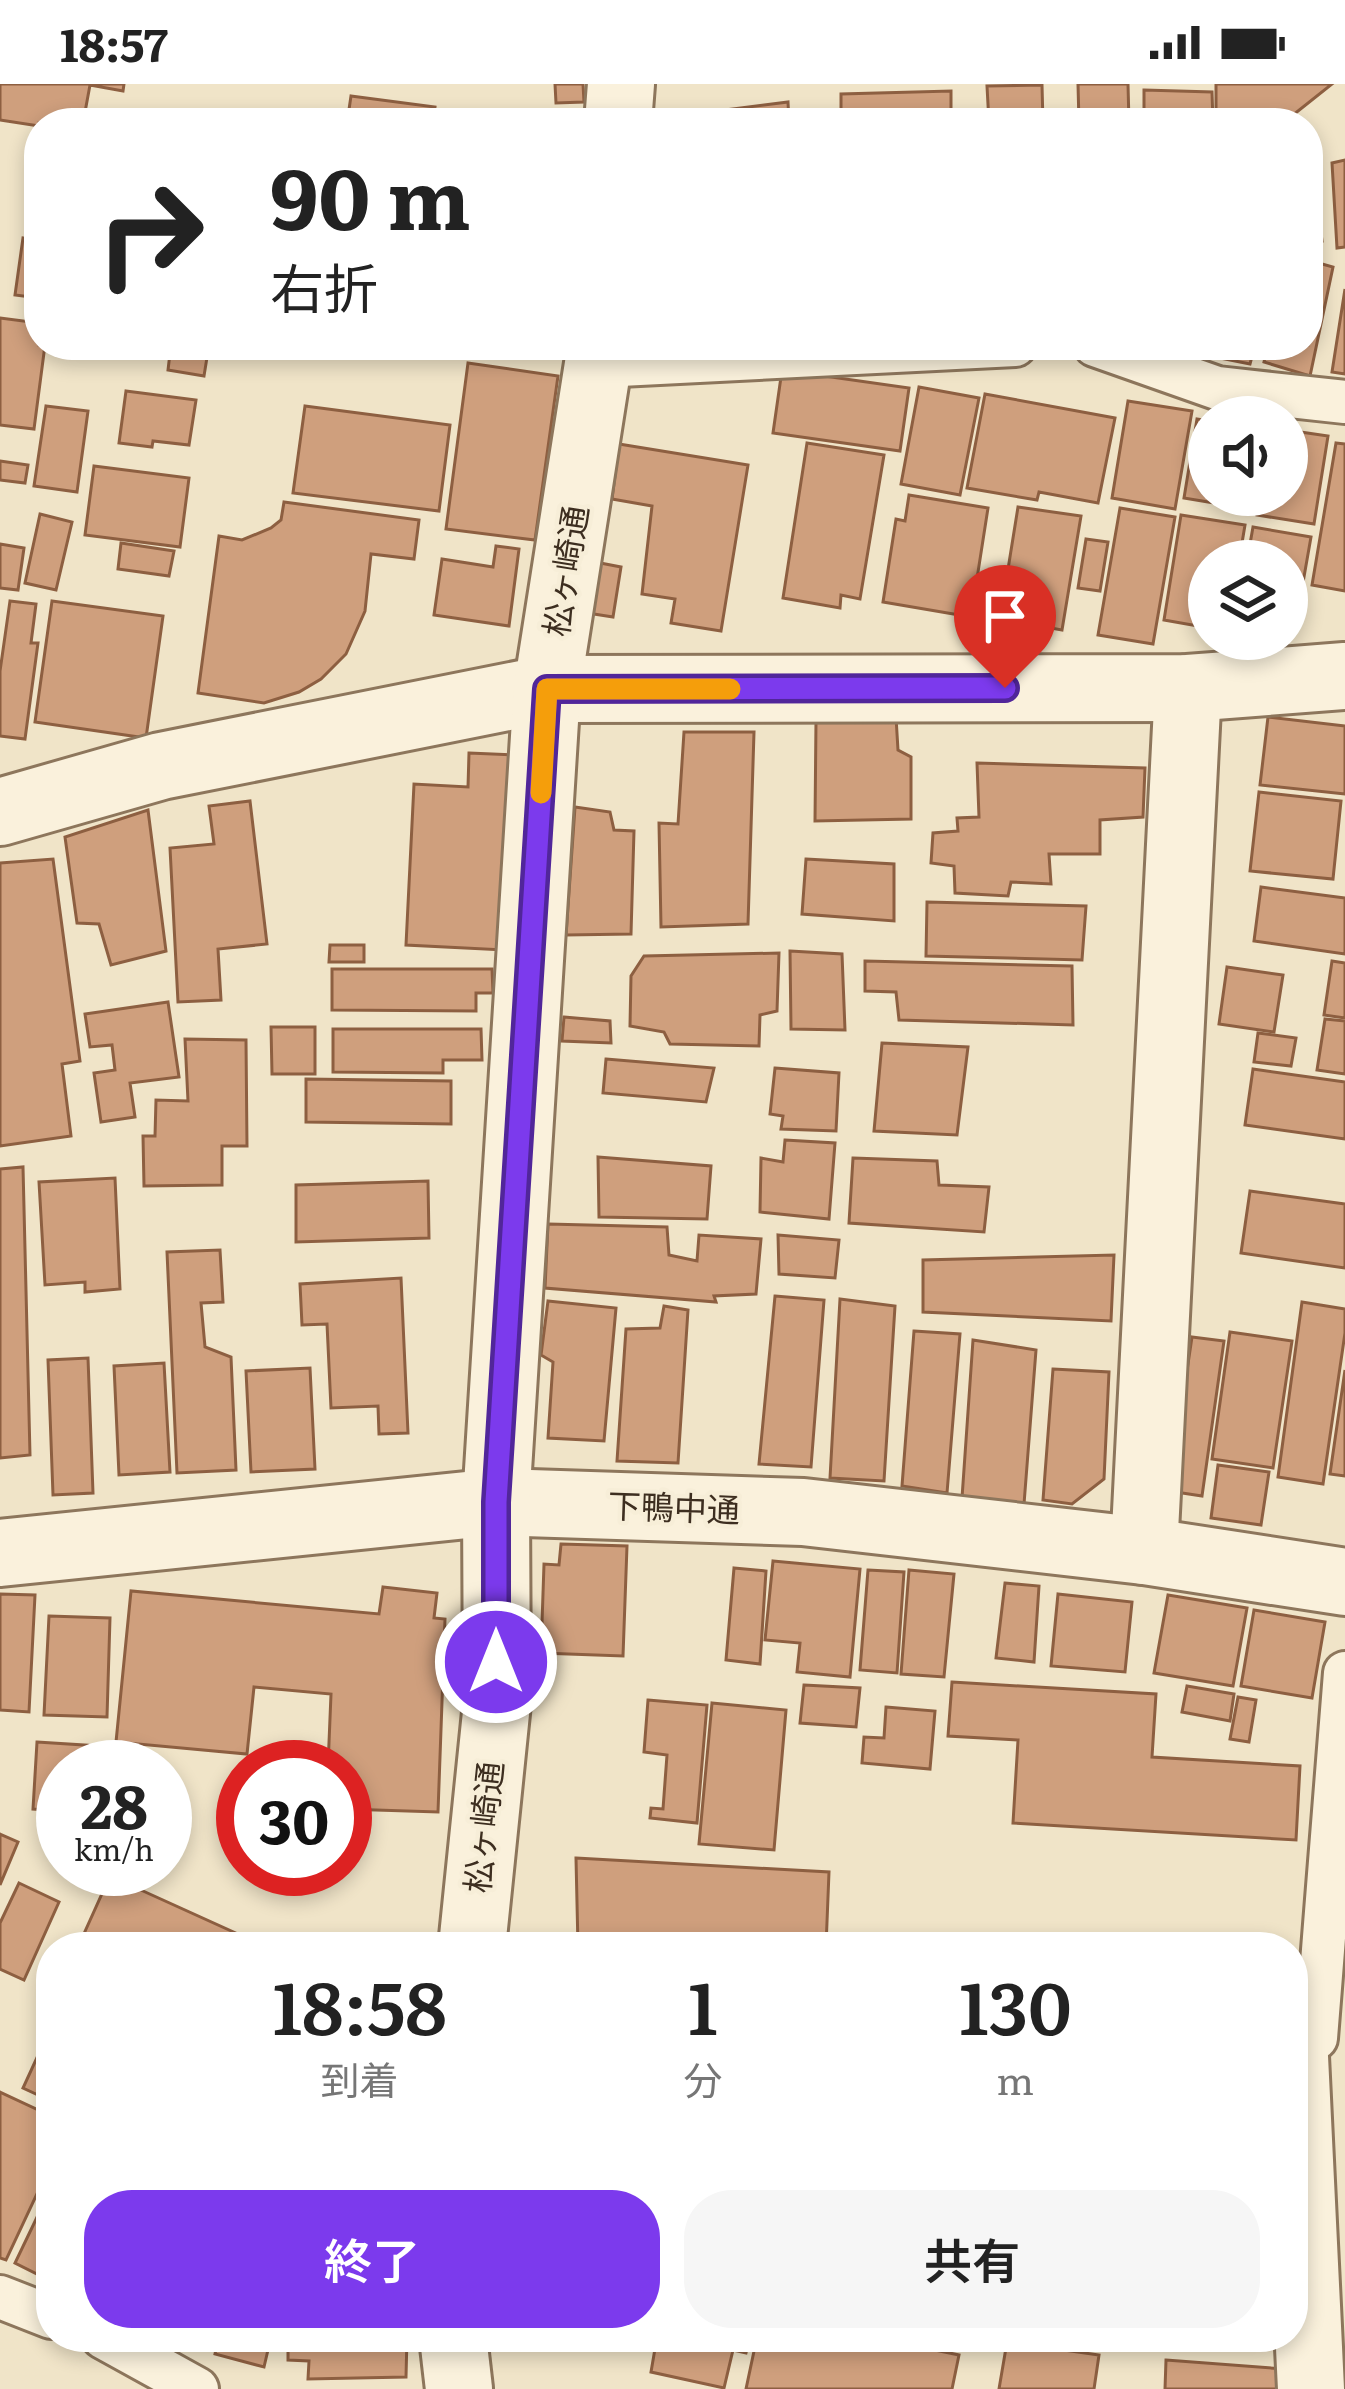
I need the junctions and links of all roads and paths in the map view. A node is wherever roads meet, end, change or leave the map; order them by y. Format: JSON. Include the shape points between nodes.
{"nodes":[{"id":1,"x":599,"y":360,"type":"edge"},
{"id":2,"x":1138,"y":360,"type":"edge"},
{"id":3,"x":1345,"y":402,"type":"edge"},
{"id":4,"x":1345,"y":676,"type":"edge"},
{"id":5,"x":1188,"y":688,"type":"junction"},
{"id":6,"x":547,"y":689,"type":"junction"},
{"id":7,"x":0,"y":812,"type":"edge"},
{"id":8,"x":496,"y":1502,"type":"junction"},
{"id":9,"x":1144,"y":1551,"type":"junction"},
{"id":10,"x":0,"y":1553,"type":"edge"},
{"id":11,"x":1345,"y":1582,"type":"edge"},
{"id":12,"x":1345,"y":1673,"type":"edge"},
{"id":13,"x":474,"y":1932,"type":"edge"},
{"id":14,"x":1312,"y":2037,"type":"edge"},
{"id":15,"x":0,"y":2297,"type":"edge"},
{"id":16,"x":36,"y":2311,"type":"edge"},
{"id":17,"x":130,"y":2352,"type":"edge"},
{"id":18,"x":455,"y":2352,"type":"edge"},
{"id":19,"x":197,"y":2389,"type":"edge"},
{"id":20,"x":459,"y":2389,"type":"edge"},
{"id":21,"x":1312,"y":2389,"type":"edge"}],
"edges":[{"from":1,"to":6,"type":"street","name":"松ヶ崎通"},
{"from":2,"to":3,"type":"lane","via":[[1217,388]]},
{"from":4,"to":5,"type":"street"},
{"from":5,"to":6,"type":"street"},
{"from":5,"to":9,"type":"street"},
{"from":6,"to":7,"type":"street","via":[[161,766]]},
{"from":6,"to":8,"type":"street","name":"松ヶ崎通"},
{"from":8,"to":9,"type":"street","name":"下鴨中通","via":[[802,1512]]},
{"from":8,"to":10,"type":"street","name":"下鴨中通"},
{"from":8,"to":13,"type":"street","name":"松ヶ崎通","via":[[497,1702]]},
{"from":9,"to":11,"type":"street","name":"下鴨中通"},
{"from":12,"to":14,"type":"lane"},
{"from":14,"to":21,"type":"street"},
{"from":15,"to":16,"type":"lane"},
{"from":17,"to":19,"type":"lane"},
{"from":18,"to":20,"type":"street"}]}
